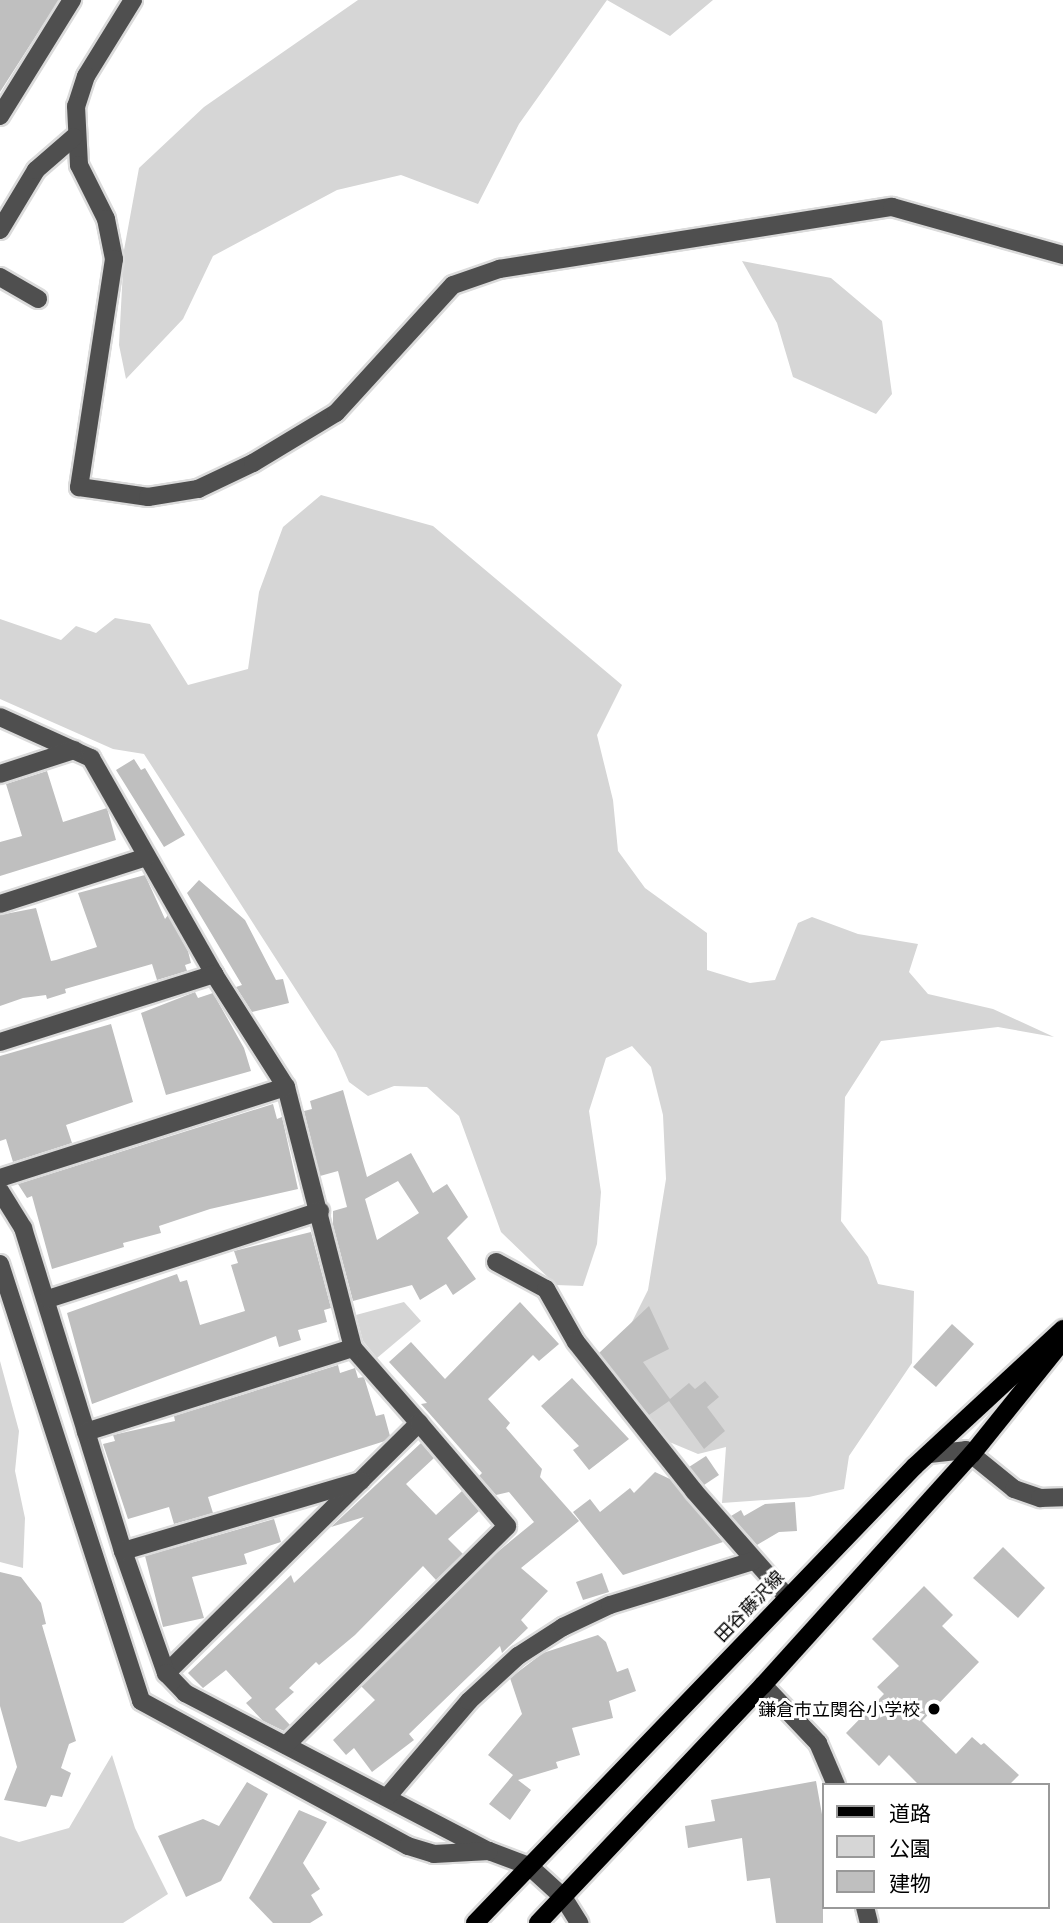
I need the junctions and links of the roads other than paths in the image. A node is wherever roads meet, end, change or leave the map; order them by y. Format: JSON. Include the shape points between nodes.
{"nodes":[{"id":1,"x":72,"y":0,"type":"edge"},
{"id":2,"x":133,"y":0,"type":"edge"},
{"id":3,"x":0,"y":116,"type":"edge"},
{"id":4,"x":74,"y":137,"type":"junction"},
{"id":5,"x":0,"y":230,"type":"edge"},
{"id":6,"x":1063,"y":255,"type":"edge"},
{"id":7,"x":0,"y":277,"type":"edge"},
{"id":8,"x":37,"y":299,"type":"dead end"},
{"id":9,"x":0,"y":717,"type":"edge"},
{"id":10,"x":74,"y":750,"type":"junction"},
{"id":11,"x":0,"y":774,"type":"edge"},
{"id":12,"x":146,"y":857,"type":"junction"},
{"id":13,"x":0,"y":904,"type":"edge"},
{"id":14,"x":215,"y":974,"type":"junction"},
{"id":15,"x":0,"y":1042,"type":"edge"},
{"id":16,"x":286,"y":1087,"type":"junction"},
{"id":17,"x":0,"y":1178,"type":"edge"},
{"id":18,"x":0,"y":1191,"type":"edge"},
{"id":19,"x":320,"y":1211,"type":"junction"},
{"id":20,"x":496,"y":1262,"type":"dead end"},
{"id":21,"x":0,"y":1264,"type":"edge"},
{"id":22,"x":48,"y":1299,"type":"junction"},
{"id":23,"x":1063,"y":1329,"type":"edge"},
{"id":24,"x":1063,"y":1341,"type":"edge"},
{"id":25,"x":353,"y":1348,"type":"junction"},
{"id":26,"x":419,"y":1423,"type":"junction"},
{"id":27,"x":86,"y":1432,"type":"junction"},
{"id":28,"x":929,"y":1454,"type":"junction"},
{"id":29,"x":972,"y":1454,"type":"junction"},
{"id":30,"x":365,"y":1480,"type":"junction"},
{"id":31,"x":1063,"y":1497,"type":"edge"},
{"id":32,"x":123,"y":1551,"type":"junction"},
{"id":33,"x":753,"y":1561,"type":"junction"},
{"id":34,"x":787,"y":1597,"type":"junction"},
{"id":35,"x":166,"y":1673,"type":"junction"},
{"id":36,"x":763,"y":1685,"type":"junction"},
{"id":37,"x":286,"y":1745,"type":"junction"},
{"id":38,"x":835,"y":1783,"type":"edge"},
{"id":39,"x":388,"y":1796,"type":"junction"},
{"id":40,"x":489,"y":1851,"type":"junction"},
{"id":41,"x":529,"y":1866,"type":"junction"},
{"id":42,"x":563,"y":1897,"type":"junction"},
{"id":43,"x":475,"y":1923,"type":"edge"},
{"id":44,"x":538,"y":1923,"type":"edge"},
{"id":45,"x":579,"y":1923,"type":"edge"}],
"edges":[{"from":1,"to":3,"type":"street"},
{"from":2,"to":4,"type":"street","via":[[86,76],[76,107]]},
{"from":4,"to":5,"type":"street","via":[[36,170]]},
{"from":4,"to":6,"type":"street","via":[[79,165],[106,219],[114,259],[79,487],[148,497],[198,489],[253,463],[336,413],[453,285],[499,269],[892,207]]},
{"from":7,"to":8,"type":"street"},
{"from":9,"to":10,"type":"street"},
{"from":10,"to":11,"type":"street"},
{"from":10,"to":12,"type":"street","via":[[91,758]]},
{"from":12,"to":13,"type":"street"},
{"from":12,"to":14,"type":"street"},
{"from":14,"to":15,"type":"street"},
{"from":14,"to":16,"type":"street"},
{"from":16,"to":17,"type":"street"},
{"from":16,"to":19,"type":"street"},
{"from":18,"to":22,"type":"street","via":[[23,1228]]},
{"from":19,"to":22,"type":"street"},
{"from":19,"to":25,"type":"street"},
{"from":20,"to":33,"type":"street","via":[[545,1289],[576,1342]]},
{"from":21,"to":40,"type":"street","via":[[141,1701],[408,1846],[434,1854]]},
{"from":22,"to":27,"type":"street"},
{"from":23,"to":28,"type":"main road","name":"田谷藤沢線"},
{"from":24,"to":29,"type":"main road"},
{"from":25,"to":26,"type":"street"},
{"from":25,"to":27,"type":"street"},
{"from":26,"to":30,"type":"street"},
{"from":26,"to":37,"type":"street","via":[[507,1526]]},
{"from":27,"to":32,"type":"street"},
{"from":28,"to":29,"type":"street","via":[[953,1449]]},
{"from":28,"to":34,"type":"main road","name":"田谷藤沢線"},
{"from":29,"to":31,"type":"street","via":[[1014,1489],[1040,1498]]},
{"from":29,"to":36,"type":"main road"},
{"from":30,"to":32,"type":"street"},
{"from":30,"to":35,"type":"street"},
{"from":32,"to":35,"type":"street"},
{"from":33,"to":34,"type":"street"},
{"from":33,"to":39,"type":"street","via":[[610,1605],[518,1656],[469,1701]]},
{"from":34,"to":41,"type":"main road","name":"田谷藤沢線"},
{"from":35,"to":37,"type":"street","via":[[185,1693]]},
{"from":36,"to":38,"type":"street","via":[[818,1743]]},
{"from":36,"to":42,"type":"main road"},
{"from":37,"to":39,"type":"street"},
{"from":39,"to":40,"type":"street"},
{"from":40,"to":41,"type":"street"},
{"from":41,"to":42,"type":"street"},
{"from":41,"to":43,"type":"main road","name":"田谷藤沢線"},
{"from":42,"to":44,"type":"main road"},
{"from":42,"to":45,"type":"street"}]}
